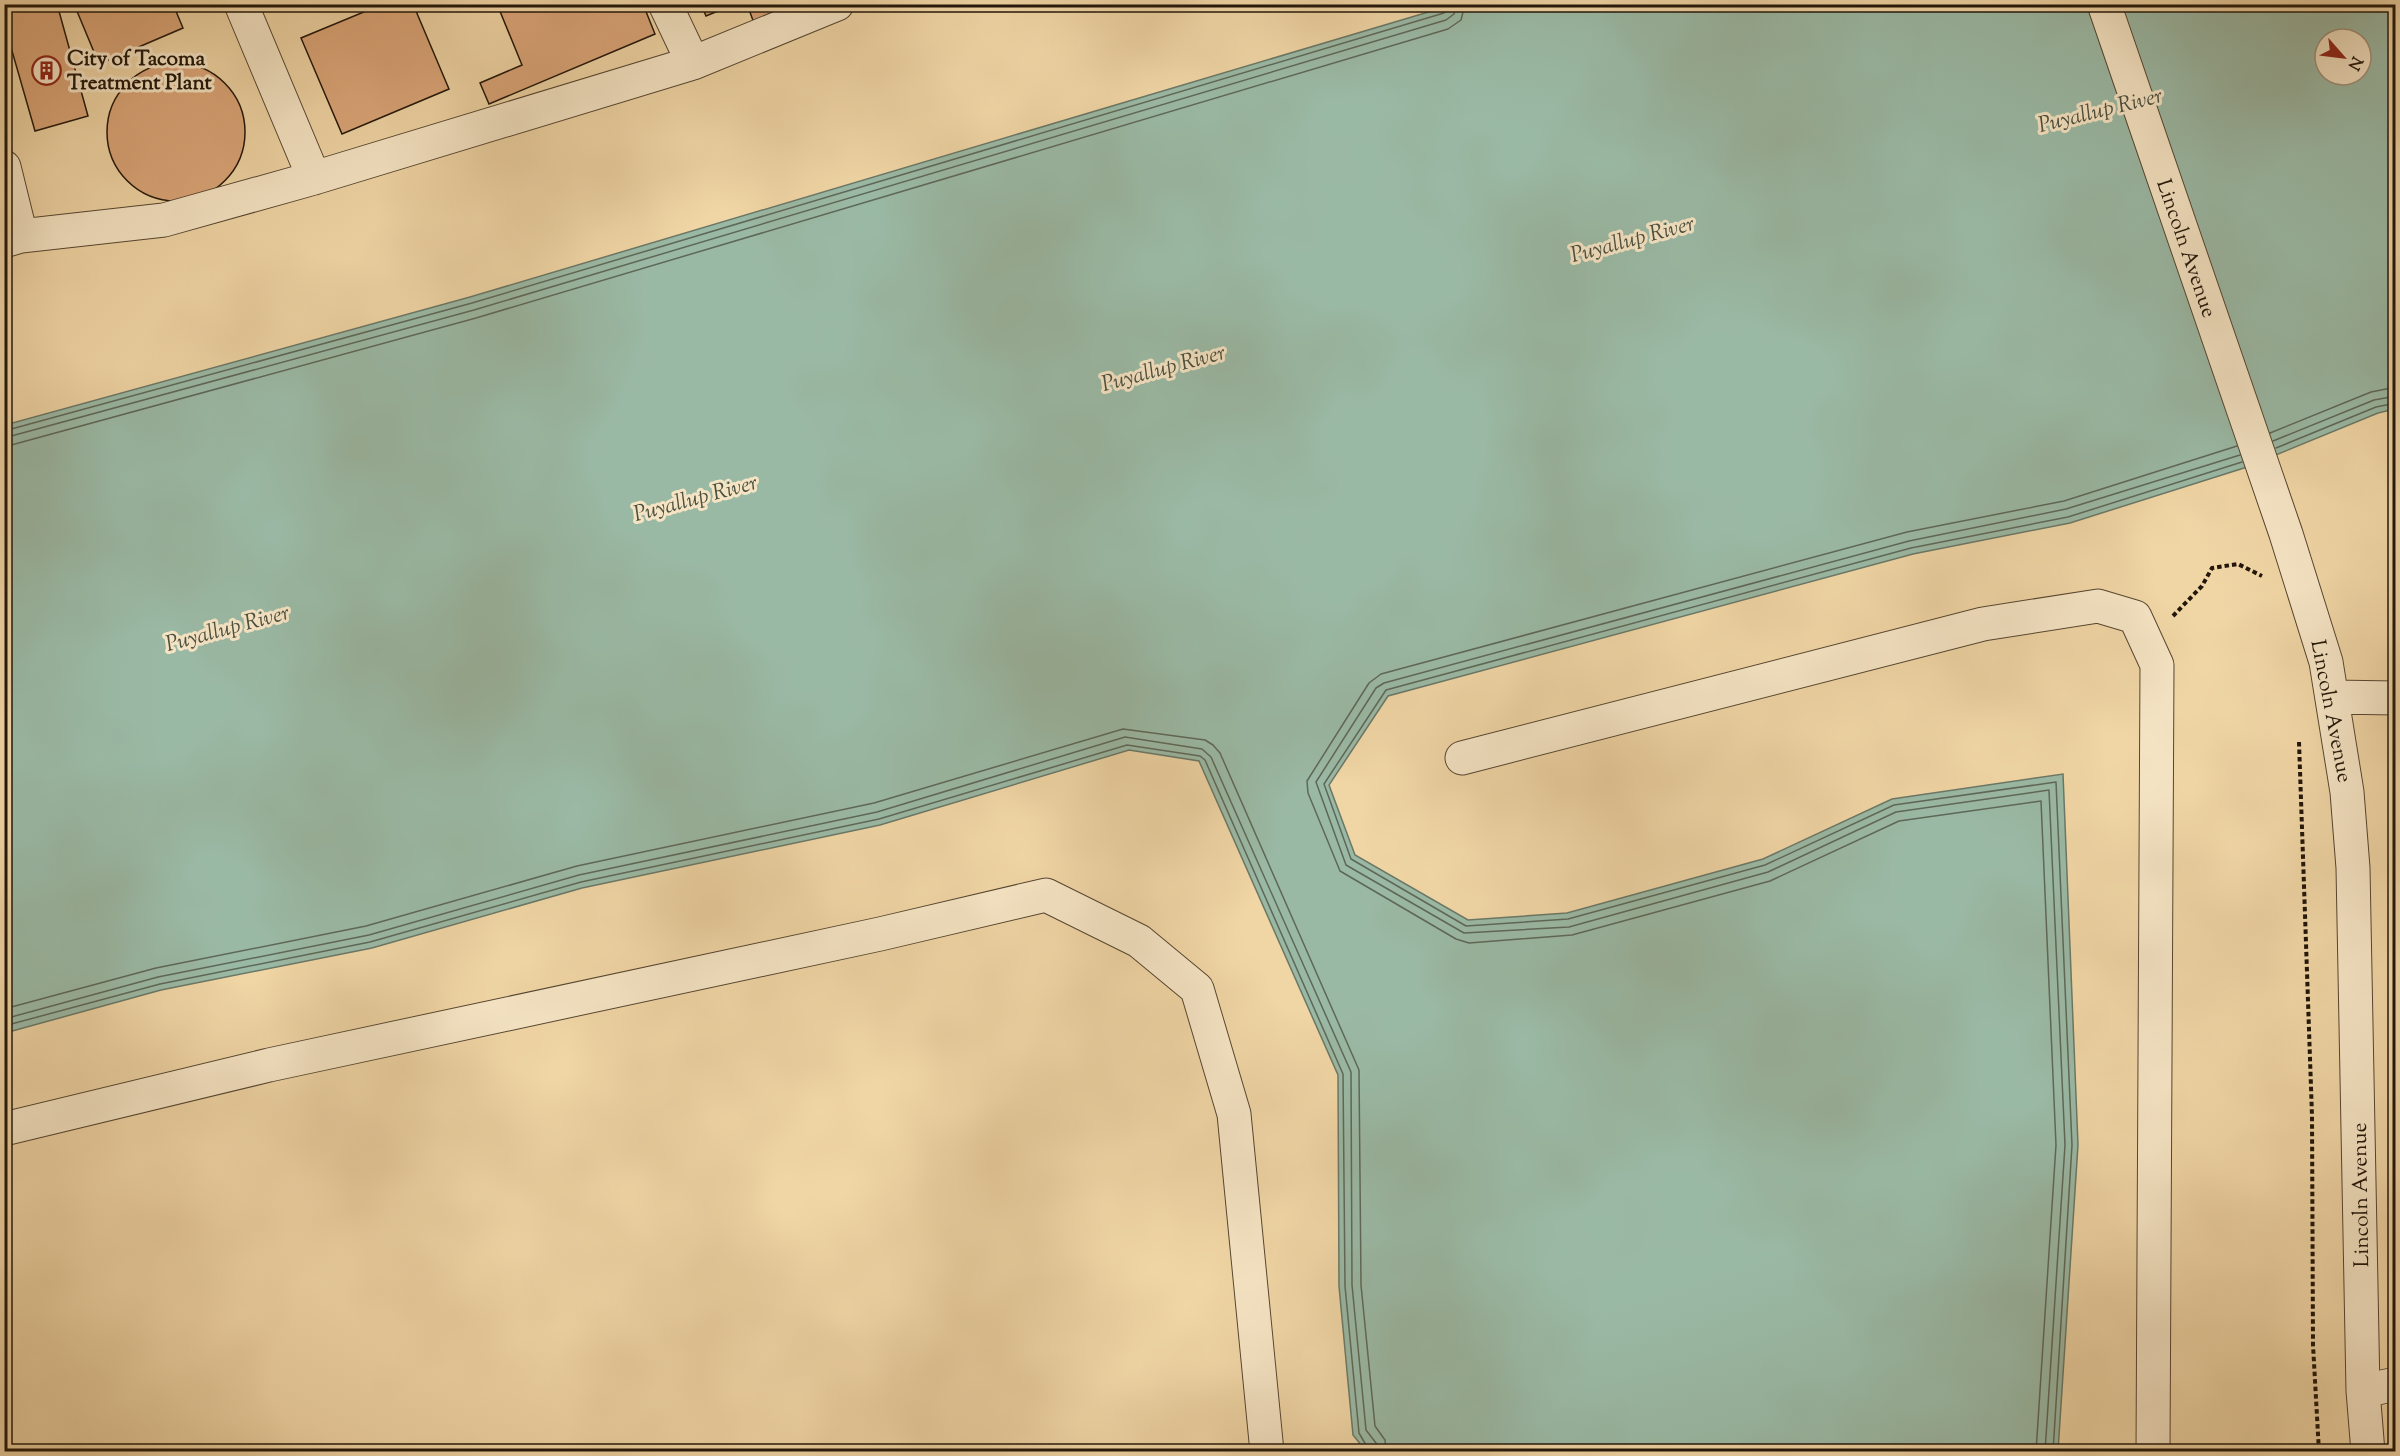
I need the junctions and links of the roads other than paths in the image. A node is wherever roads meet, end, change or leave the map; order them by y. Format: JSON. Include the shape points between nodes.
{"nodes":[{"id":1,"x":241,"y":4,"type":"edge"},
{"id":2,"x":665,"y":4,"type":"edge"},
{"id":3,"x":837,"y":4,"type":"edge"},
{"id":4,"x":2104,"y":4,"type":"edge"},
{"id":5,"x":693,"y":63,"type":"junction"},
{"id":6,"x":4,"y":167,"type":"edge"},
{"id":7,"x":314,"y":178,"type":"junction"},
{"id":8,"x":13,"y":239,"type":"edge"},
{"id":9,"x":2332,"y":697,"type":"junction"},
{"id":10,"x":2396,"y":698,"type":"edge"},
{"id":11,"x":1462,"y":758,"type":"dead end"},
{"id":12,"x":4,"y":1129,"type":"edge"},
{"id":13,"x":2396,"y":1384,"type":"edge"},
{"id":14,"x":2362,"y":1390,"type":"junction"},
{"id":15,"x":1267,"y":1452,"type":"edge"},
{"id":16,"x":2153,"y":1452,"type":"edge"},
{"id":17,"x":2368,"y":1452,"type":"edge"}],
"edges":[{"from":1,"to":7,"type":"street"},
{"from":2,"to":5,"type":"street"},
{"from":3,"to":5,"type":"street"},
{"from":4,"to":9,"type":"street","name":"Lincoln Avenue","via":[[2286,534],[2326,662]]},
{"from":5,"to":7,"type":"street"},
{"from":6,"to":8,"type":"street"},
{"from":7,"to":8,"type":"street","via":[[164,220]]},
{"from":9,"to":10,"type":"street"},
{"from":9,"to":14,"type":"street","name":"Lincoln Avenue","via":[[2348,792],[2353,868]]},
{"from":11,"to":16,"type":"street","via":[[1983,624],[2098,606],[2135,617],[2157,665]]},
{"from":12,"to":15,"type":"street","via":[[269,1065],[1046,895],[1139,941],[1197,989],[1234,1114]]},
{"from":13,"to":14,"type":"street"},
{"from":14,"to":17,"type":"street","name":"Lincoln Avenue"}]}
